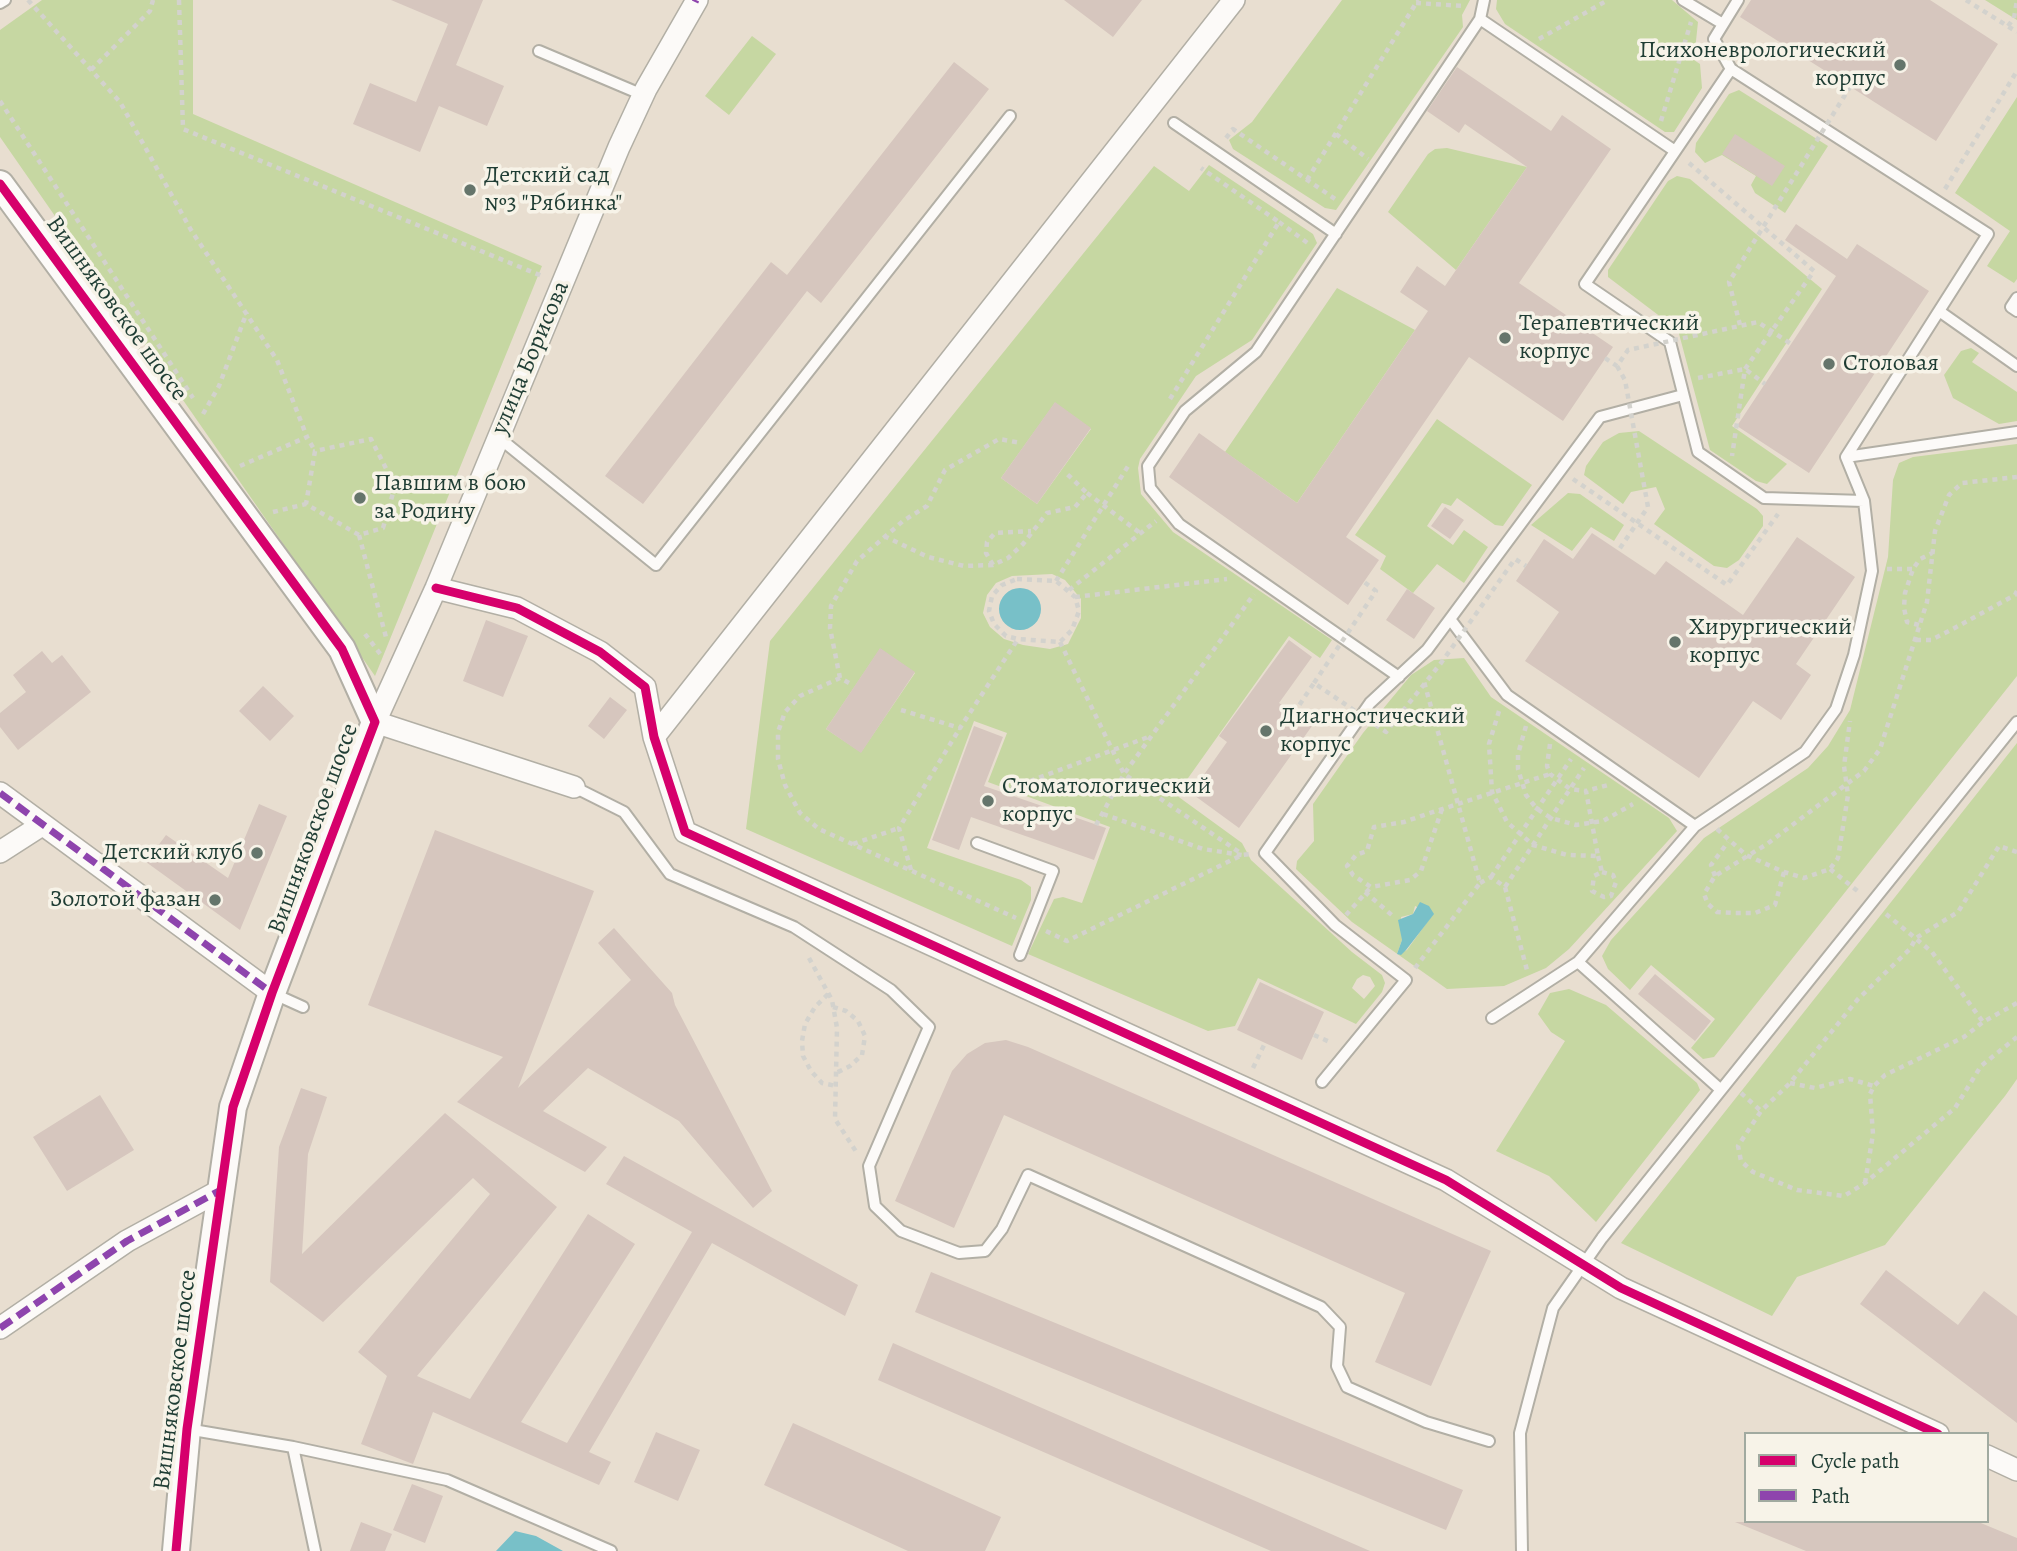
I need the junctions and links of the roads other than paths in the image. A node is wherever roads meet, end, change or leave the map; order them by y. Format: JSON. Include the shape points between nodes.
{"nodes":[{"id":1,"x":5,"y":0,"type":"edge"},
{"id":2,"x":697,"y":0,"type":"edge"},
{"id":3,"x":1234,"y":0,"type":"edge"},
{"id":4,"x":1683,"y":0,"type":"edge"},
{"id":5,"x":1738,"y":0,"type":"edge"},
{"id":6,"x":0,"y":3,"type":"edge"},
{"id":7,"x":1483,"y":4,"type":"edge"},
{"id":8,"x":1480,"y":19,"type":"junction"},
{"id":9,"x":1723,"y":24,"type":"junction"},
{"id":10,"x":539,"y":51,"type":"dead end"},
{"id":11,"x":1731,"y":69,"type":"junction"},
{"id":12,"x":643,"y":95,"type":"junction"},
{"id":13,"x":1010,"y":116,"type":"dead end"},
{"id":14,"x":1174,"y":123,"type":"dead end"},
{"id":15,"x":1675,"y":152,"type":"junction"},
{"id":16,"x":0,"y":184,"type":"edge"},
{"id":17,"x":1336,"y":234,"type":"junction"},
{"id":18,"x":2017,"y":298,"type":"edge"},
{"id":19,"x":2017,"y":311,"type":"edge"},
{"id":20,"x":1939,"y":312,"type":"junction"},
{"id":21,"x":2017,"y":366,"type":"edge"},
{"id":22,"x":1683,"y":395,"type":"junction"},
{"id":23,"x":2017,"y":432,"type":"edge"},
{"id":24,"x":498,"y":437,"type":"junction"},
{"id":25,"x":1846,"y":457,"type":"junction"},
{"id":26,"x":1864,"y":501,"type":"junction"},
{"id":27,"x":436,"y":588,"type":"junction"},
{"id":28,"x":1450,"y":619,"type":"junction"},
{"id":29,"x":1399,"y":677,"type":"junction"},
{"id":30,"x":375,"y":722,"type":"junction"},
{"id":31,"x":2017,"y":722,"type":"edge"},
{"id":32,"x":654,"y":737,"type":"junction"},
{"id":33,"x":574,"y":787,"type":"joint"},
{"id":34,"x":0,"y":793,"type":"edge"},
{"id":35,"x":42,"y":825,"type":"junction"},
{"id":36,"x":1695,"y":826,"type":"junction"},
{"id":37,"x":977,"y":844,"type":"dead end"},
{"id":38,"x":0,"y":852,"type":"edge"},
{"id":39,"x":1020,"y":955,"type":"dead end"},
{"id":40,"x":1578,"y":962,"type":"junction"},
{"id":41,"x":272,"y":993,"type":"junction"},
{"id":42,"x":303,"y":1007,"type":"dead end"},
{"id":43,"x":1492,"y":1017,"type":"dead end"},
{"id":44,"x":1322,"y":1082,"type":"dead end"},
{"id":45,"x":1724,"y":1086,"type":"junction"},
{"id":46,"x":219,"y":1191,"type":"junction"},
{"id":47,"x":1582,"y":1264,"type":"junction"},
{"id":48,"x":0,"y":1328,"type":"edge"},
{"id":49,"x":187,"y":1429,"type":"junction"},
{"id":50,"x":1934,"y":1432,"type":"edge"},
{"id":51,"x":1489,"y":1441,"type":"dead end"},
{"id":52,"x":293,"y":1447,"type":"junction"},
{"id":53,"x":1989,"y":1458,"type":"edge"},
{"id":54,"x":2017,"y":1470,"type":"edge"},
{"id":55,"x":176,"y":1551,"type":"edge"},
{"id":56,"x":315,"y":1551,"type":"edge"},
{"id":57,"x":611,"y":1551,"type":"edge"},
{"id":58,"x":1522,"y":1551,"type":"edge"}],
"edges":[{"from":1,"to":6,"type":"lane"},
{"from":2,"to":12,"type":"street","name":"улица Борисова"},
{"from":3,"to":32,"type":"street"},
{"from":4,"to":9,"type":"lane"},
{"from":5,"to":9,"type":"lane"},
{"from":7,"to":8,"type":"lane"},
{"from":8,"to":15,"type":"lane"},
{"from":8,"to":17,"type":"lane"},
{"from":9,"to":11,"type":"lane","via":[[1714,39]]},
{"from":10,"to":12,"type":"lane"},
{"from":11,"to":15,"type":"lane"},
{"from":11,"to":20,"type":"lane","via":[[1988,234]]},
{"from":12,"to":24,"type":"street","name":"улица Борисова"},
{"from":13,"to":24,"type":"lane","via":[[656,565]]},
{"from":14,"to":17,"type":"lane"},
{"from":15,"to":22,"type":"lane","via":[[1585,284],[1670,342]]},
{"from":16,"to":30,"type":"street","name":"Вишняковское шоссе","via":[[342,649]]},
{"from":17,"to":29,"type":"lane","via":[[1256,352],[1185,411],[1148,466],[1150,488],[1179,524]]},
{"from":18,"to":19,"type":"lane","via":[[2011,307]]},
{"from":20,"to":21,"type":"lane"},
{"from":20,"to":25,"type":"lane"},
{"from":22,"to":26,"type":"lane","via":[[1698,452],[1764,498]]},
{"from":22,"to":28,"type":"lane","via":[[1600,417]]},
{"from":23,"to":25,"type":"lane"},
{"from":24,"to":27,"type":"street","name":"улица Борисова"},
{"from":25,"to":26,"type":"lane"},
{"from":26,"to":36,"type":"lane","via":[[1872,571],[1854,655],[1836,709],[1805,752]]},
{"from":27,"to":30,"type":"street","name":"улица Борисова"},
{"from":27,"to":32,"type":"street","via":[[517,608],[600,652],[645,687]]},
{"from":28,"to":29,"type":"lane"},
{"from":28,"to":36,"type":"lane","via":[[1507,695]]},
{"from":29,"to":44,"type":"lane","via":[[1370,703],[1265,853],[1335,925],[1406,980]]},
{"from":30,"to":33,"type":"street"},
{"from":30,"to":41,"type":"street","name":"Вишняковское шоссе"},
{"from":31,"to":45,"type":"lane"},
{"from":32,"to":47,"type":"street","via":[[685,832],[1446,1180]]},
{"from":33,"to":51,"type":"lane","via":[[624,812],[670,874],[794,927],[891,990],[929,1027],[869,1166],[875,1206],[901,1231],[959,1254],[985,1251],[1002,1229],[1028,1175],[1321,1307],[1340,1326],[1337,1366],[1347,1387],[1426,1422]]},
{"from":34,"to":35,"type":"street"},
{"from":35,"to":38,"type":"street"},
{"from":35,"to":41,"type":"street"},
{"from":36,"to":40,"type":"lane"},
{"from":37,"to":39,"type":"lane","via":[[1054,871]]},
{"from":40,"to":43,"type":"lane"},
{"from":40,"to":45,"type":"lane"},
{"from":41,"to":42,"type":"lane"},
{"from":41,"to":46,"type":"street","name":"Вишняковское шоссе","via":[[233,1107]]},
{"from":45,"to":47,"type":"lane"},
{"from":46,"to":48,"type":"street","via":[[127,1241]]},
{"from":46,"to":49,"type":"street","name":"Вишняковское шоссе"},
{"from":47,"to":50,"type":"street","via":[[1621,1288]]},
{"from":47,"to":58,"type":"lane","via":[[1553,1308],[1520,1433]]},
{"from":49,"to":52,"type":"lane"},
{"from":49,"to":55,"type":"street","name":"Вишняковское шоссе"},
{"from":52,"to":56,"type":"lane"},
{"from":52,"to":57,"type":"lane","via":[[447,1480]]},
{"from":53,"to":54,"type":"street"}]}
